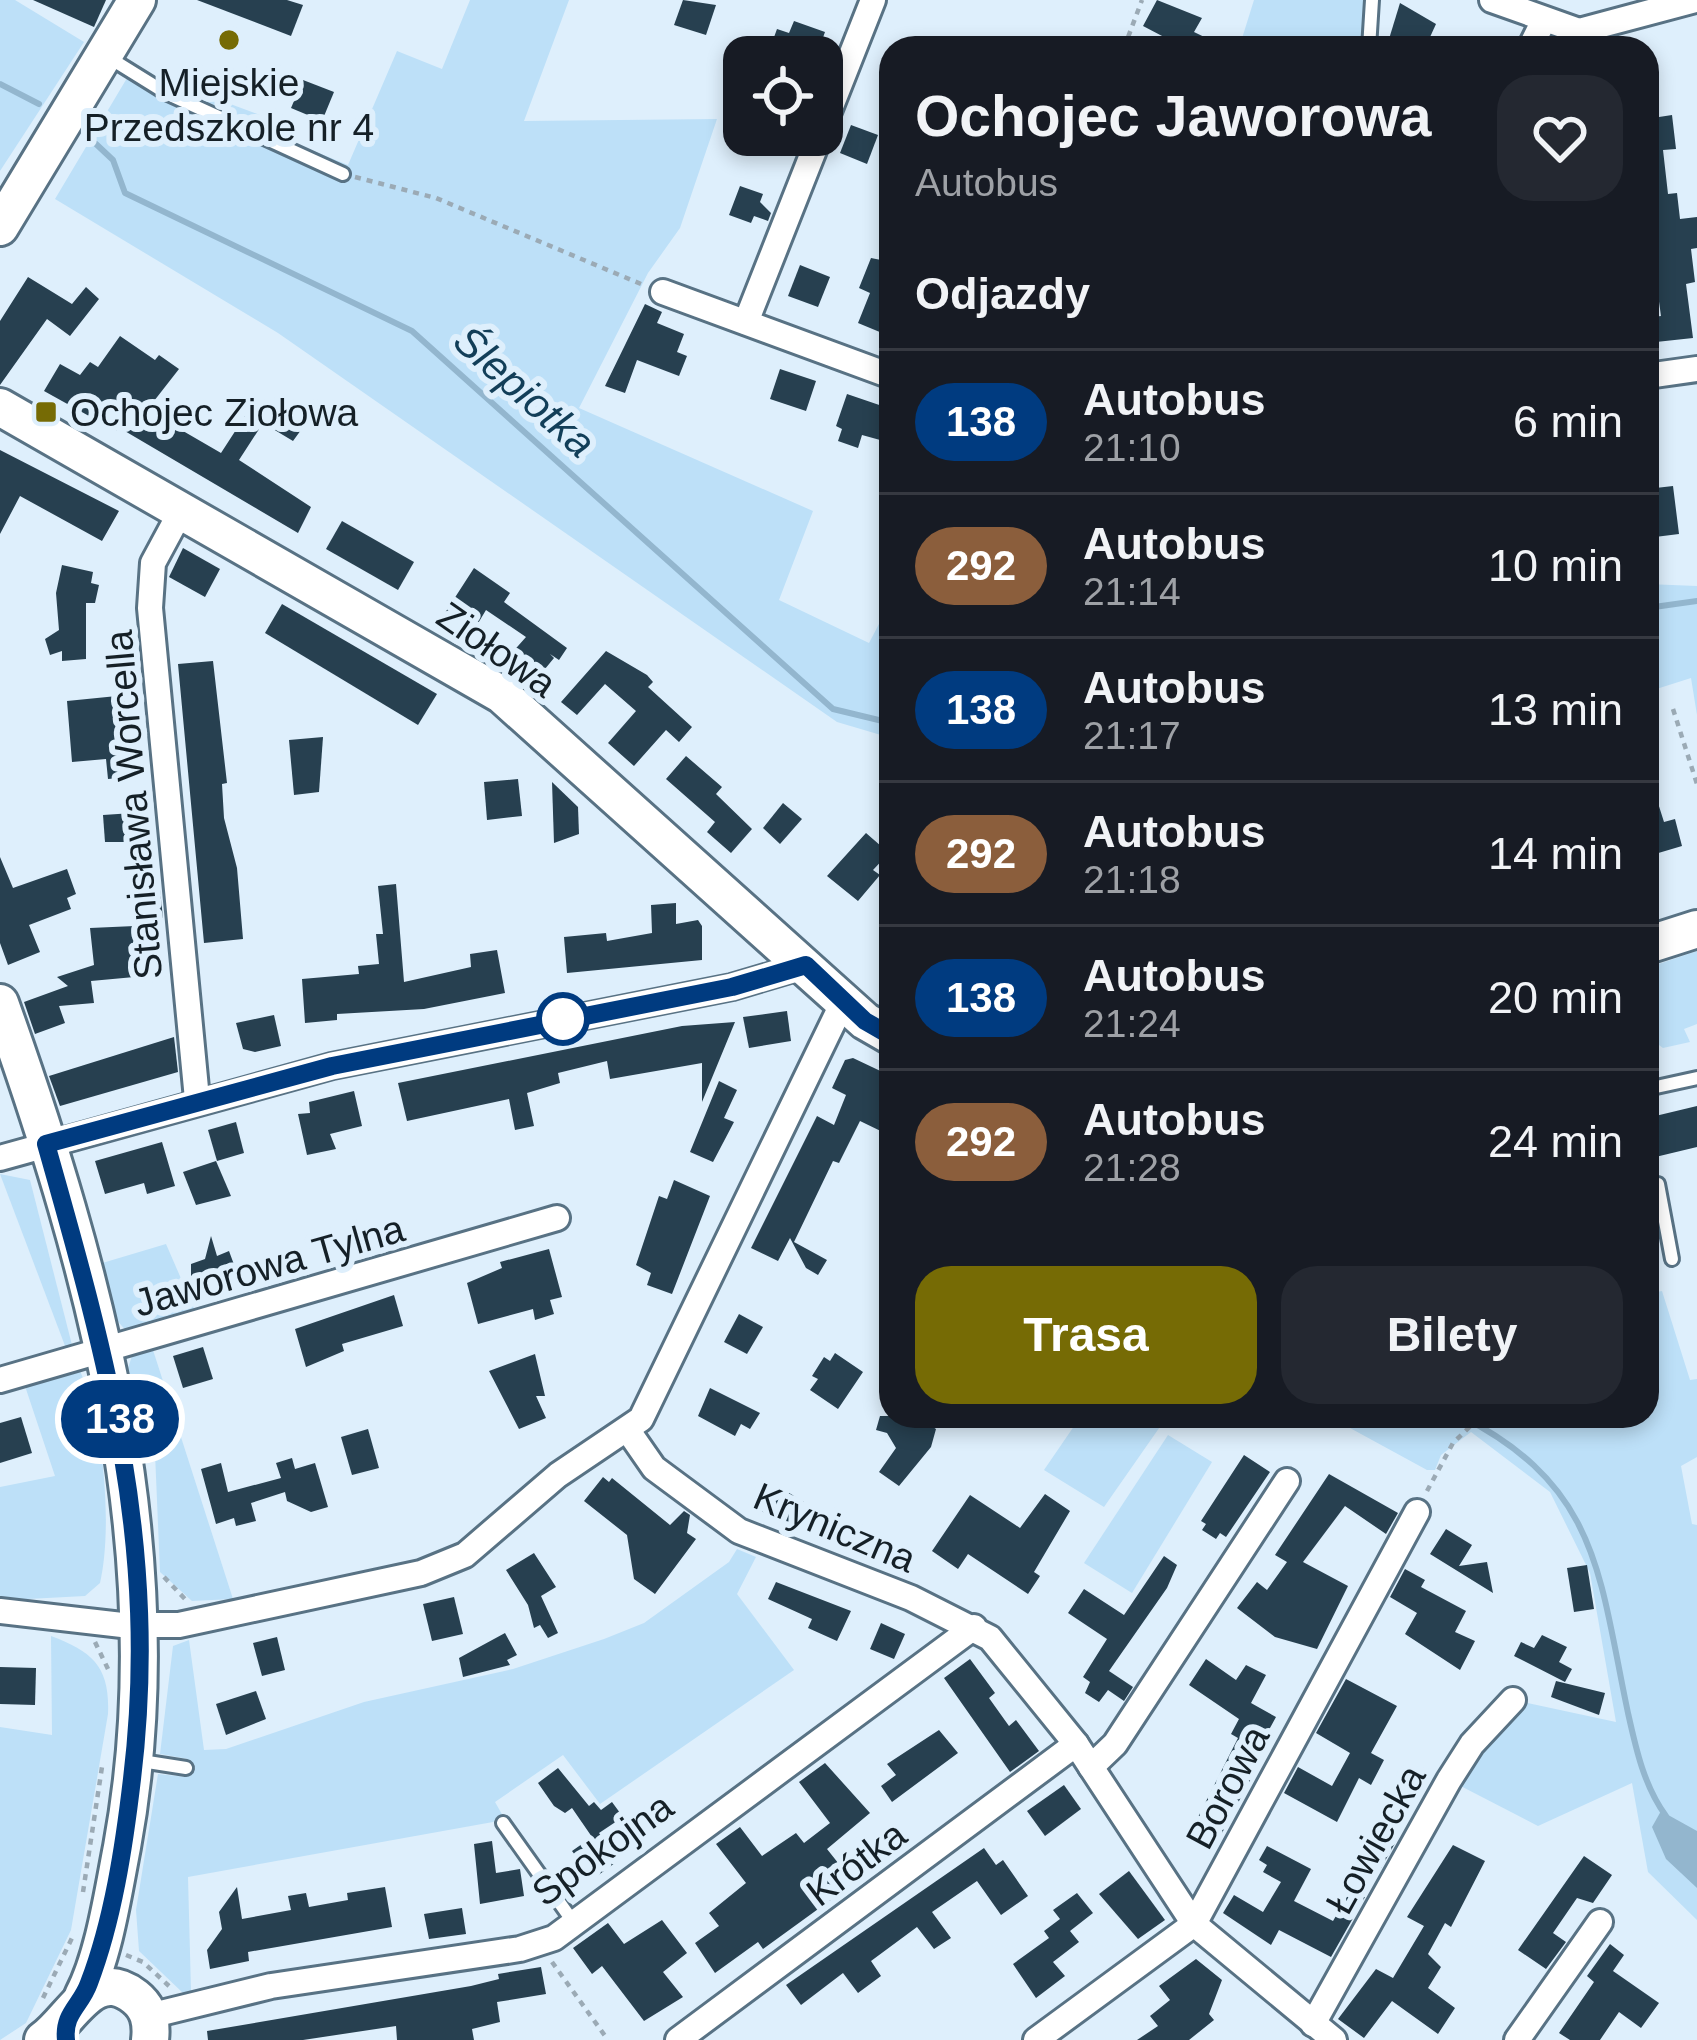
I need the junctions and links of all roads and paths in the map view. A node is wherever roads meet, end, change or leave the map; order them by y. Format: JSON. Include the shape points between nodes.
{"nodes":[{"id":1,"x":137,"y":0,"type":"edge"},
{"id":2,"x":873,"y":0,"type":"edge"},
{"id":3,"x":1142,"y":0,"type":"edge"},
{"id":4,"x":1372,"y":0,"type":"edge"},
{"id":5,"x":1492,"y":0,"type":"edge"},
{"id":6,"x":1695,"y":0,"type":"edge"},
{"id":7,"x":1543,"y":22,"type":"junction"},
{"id":8,"x":1128,"y":36,"type":"edge"},
{"id":9,"x":1370,"y":36,"type":"edge"},
{"id":10,"x":1536,"y":36,"type":"edge"},
{"id":11,"x":1573,"y":36,"type":"edge"},
{"id":12,"x":1589,"y":36,"type":"edge"},
{"id":13,"x":104,"y":55,"type":"junction"},
{"id":14,"x":843,"y":76,"type":"edge"},
{"id":15,"x":812,"y":156,"type":"edge"},
{"id":16,"x":343,"y":174,"type":"joint"},
{"id":17,"x":0,"y":227,"type":"edge"},
{"id":18,"x":663,"y":292,"type":"joint"},
{"id":19,"x":746,"y":322,"type":"junction"},
{"id":20,"x":1697,"y":369,"type":"edge"},
{"id":21,"x":879,"y":372,"type":"edge"},
{"id":22,"x":1659,"y":374,"type":"edge"},
{"id":23,"x":0,"y":407,"type":"edge"},
{"id":24,"x":181,"y":511,"type":"junction"},
{"id":25,"x":1673,"y":709,"type":"dead end"},
{"id":26,"x":1697,"y":784,"type":"edge"},
{"id":27,"x":1697,"y":929,"type":"edge"},
{"id":28,"x":1659,"y":941,"type":"edge"},
{"id":29,"x":806,"y":965,"type":"junction"},
{"id":30,"x":844,"y":1000,"type":"junction"},
{"id":31,"x":0,"y":1003,"type":"edge"},
{"id":32,"x":879,"y":1027,"type":"edge"},
{"id":33,"x":1697,"y":1078,"type":"edge"},
{"id":34,"x":1659,"y":1086,"type":"edge"},
{"id":35,"x":197,"y":1099,"type":"junction"},
{"id":36,"x":46,"y":1144,"type":"junction"},
{"id":37,"x":0,"y":1158,"type":"edge"},
{"id":38,"x":1659,"y":1189,"type":"edge"},
{"id":39,"x":557,"y":1218,"type":"dead end"},
{"id":40,"x":1672,"y":1258,"type":"dead end"},
{"id":41,"x":104,"y":1350,"type":"junction"},
{"id":42,"x":0,"y":1380,"type":"edge"},
{"id":43,"x":1472,"y":1428,"type":"edge"},
{"id":44,"x":629,"y":1432,"type":"junction"},
{"id":45,"x":1287,"y":1481,"type":"dead end"},
{"id":46,"x":1422,"y":1502,"type":"joint"},
{"id":47,"x":0,"y":1611,"type":"edge"},
{"id":48,"x":139,"y":1625,"type":"junction"},
{"id":49,"x":974,"y":1628,"type":"junction"},
{"id":50,"x":95,"y":1633,"type":"dead end"},
{"id":51,"x":107,"y":1668,"type":"dead end"},
{"id":52,"x":1513,"y":1700,"type":"dead end"},
{"id":53,"x":1076,"y":1744,"type":"junction"},
{"id":54,"x":120,"y":1759,"type":"junction"},
{"id":55,"x":1091,"y":1767,"type":"junction"},
{"id":56,"x":186,"y":1768,"type":"dead end"},
{"id":57,"x":503,"y":1823,"type":"dead end"},
{"id":58,"x":88,"y":1914,"type":"junction"},
{"id":59,"x":1600,"y":1922,"type":"dead end"},
{"id":60,"x":574,"y":1923,"type":"junction"},
{"id":61,"x":1194,"y":1924,"type":"junction"},
{"id":62,"x":538,"y":1944,"type":"junction"},
{"id":63,"x":143,"y":2017,"type":"edge"},
{"id":64,"x":60,"y":2018,"type":"edge"},
{"id":65,"x":1323,"y":2032,"type":"edge"},
{"id":66,"x":608,"y":2040,"type":"edge"},
{"id":67,"x":678,"y":2040,"type":"edge"},
{"id":68,"x":1036,"y":2040,"type":"edge"},
{"id":69,"x":1517,"y":2040,"type":"edge"}],
"edges":[{"from":1,"to":13,"type":"street"},
{"from":2,"to":14,"type":"street"},
{"from":3,"to":8,"type":"path"},
{"from":4,"to":9,"type":"lane"},
{"from":5,"to":7,"type":"street"},
{"from":6,"to":12,"type":"street"},
{"from":7,"to":10,"type":"street"},
{"from":7,"to":11,"type":"street"},
{"from":13,"to":16,"type":"lane","via":[[209,115]]},
{"from":13,"to":17,"type":"street"},
{"from":15,"to":19,"type":"street"},
{"from":16,"to":18,"type":"path","via":[[436,198]]},
{"from":18,"to":19,"type":"street"},
{"from":19,"to":21,"type":"street"},
{"from":20,"to":22,"type":"street"},
{"from":23,"to":24,"type":"street","name":"Ziołowa"},
{"from":24,"to":29,"type":"street","name":"Ziołowa","via":[[502,695]]},
{"from":24,"to":35,"type":"street","name":"Stanisława Worcella","via":[[153,563],[150,608]]},
{"from":25,"to":26,"type":"path"},
{"from":27,"to":28,"type":"street"},
{"from":29,"to":30,"type":"street","name":"Ziołowa"},
{"from":29,"to":35,"type":"street"},
{"from":30,"to":32,"type":"street","name":"Ziołowa"},
{"from":30,"to":44,"type":"street","via":[[654,1398]]},
{"from":31,"to":36,"type":"street"},
{"from":33,"to":34,"type":"lane"},
{"from":35,"to":36,"type":"street"},
{"from":36,"to":37,"type":"street"},
{"from":36,"to":41,"type":"street"},
{"from":38,"to":40,"type":"lane"},
{"from":39,"to":41,"type":"street","name":"Jaworowa Tylna"},
{"from":41,"to":42,"type":"street","name":"Jaworowa Tylna"},
{"from":41,"to":48,"type":"street","via":[[126,1459]]},
{"from":43,"to":46,"type":"path","via":[[1453,1443]]},
{"from":44,"to":48,"type":"street","via":[[558,1475],[448,1564],[249,1612]]},
{"from":44,"to":49,"type":"street","name":"Kryniczna","via":[[654,1468],[740,1531]]},
{"from":45,"to":55,"type":"street","via":[[1115,1744]]},
{"from":46,"to":61,"type":"street","name":"Borowa"},
{"from":47,"to":48,"type":"street"},
{"from":48,"to":54,"type":"street"},
{"from":49,"to":53,"type":"street","name":"Kryniczna","via":[[1013,1661]]},
{"from":49,"to":60,"type":"street","name":"Spokojna"},
{"from":50,"to":51,"type":"path"},
{"from":52,"to":65,"type":"street","name":"Łowiecka","via":[[1460,1762]]},
{"from":53,"to":55,"type":"street","name":"Kryniczna"},
{"from":53,"to":67,"type":"street","name":"Krótka"},
{"from":54,"to":56,"type":"lane"},
{"from":54,"to":58,"type":"street"},
{"from":54,"to":58,"type":"path","via":[[95,1789]]},
{"from":55,"to":61,"type":"street","name":"Kryniczna"},
{"from":57,"to":60,"type":"lane"},
{"from":58,"to":63,"type":"street"},
{"from":58,"to":64,"type":"street"},
{"from":58,"to":64,"type":"path"},
{"from":59,"to":69,"type":"street"},
{"from":60,"to":62,"type":"street","name":"Spokojna"},
{"from":61,"to":65,"type":"street","name":"Kryniczna"},
{"from":61,"to":68,"type":"street","name":"Borowa"},
{"from":62,"to":63,"type":"street","name":"Spokojna","via":[[271,1986]]},
{"from":62,"to":66,"type":"path"},
{"from":63,"to":64,"type":"street","via":[[105,1988]]}]}
